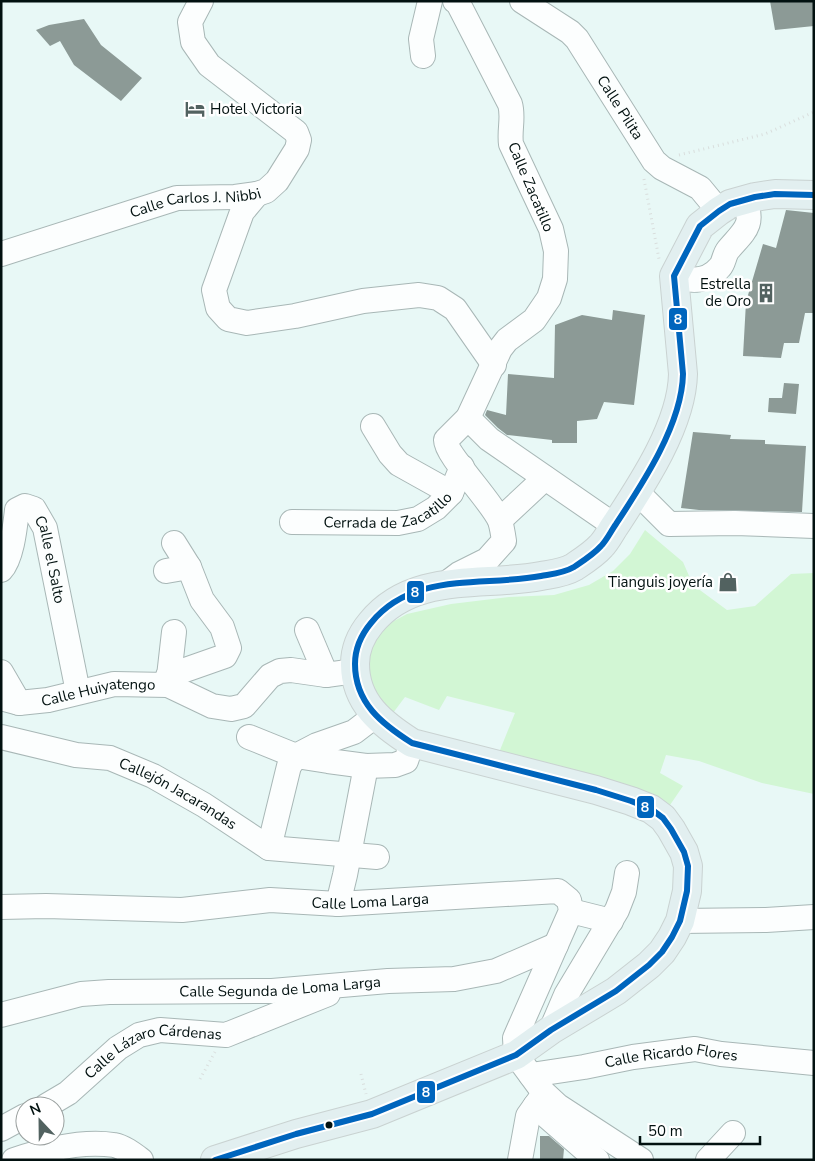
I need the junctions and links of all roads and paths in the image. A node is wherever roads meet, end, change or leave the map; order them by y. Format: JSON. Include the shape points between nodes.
{"nodes":[{"id":1,"x":200,"y":1,"type":"edge"},
{"id":2,"x":430,"y":1,"type":"edge"},
{"id":3,"x":455,"y":1,"type":"edge"},
{"id":4,"x":522,"y":1,"type":"edge"},
{"id":5,"x":423,"y":56,"type":"dead end"},
{"id":6,"x":814,"y":112,"type":"edge"},
{"id":7,"x":654,"y":161,"type":"junction"},
{"id":8,"x":814,"y":195,"type":"edge"},
{"id":9,"x":744,"y":200,"type":"junction"},
{"id":10,"x":245,"y":201,"type":"junction"},
{"id":11,"x":719,"y":210,"type":"junction"},
{"id":12,"x":1,"y":254,"type":"edge"},
{"id":13,"x":674,"y":276,"type":"junction"},
{"id":14,"x":494,"y":364,"type":"junction"},
{"id":15,"x":468,"y":418,"type":"junction"},
{"id":16,"x":373,"y":426,"type":"dead end"},
{"id":17,"x":462,"y":467,"type":"junction"},
{"id":18,"x":545,"y":478,"type":"junction"},
{"id":19,"x":452,"y":493,"type":"junction"},
{"id":20,"x":638,"y":493,"type":"junction"},
{"id":21,"x":500,"y":520,"type":"junction"},
{"id":22,"x":292,"y":522,"type":"dead end"},
{"id":23,"x":615,"y":526,"type":"junction"},
{"id":24,"x":814,"y":526,"type":"edge"},
{"id":25,"x":174,"y":544,"type":"dead end"},
{"id":26,"x":189,"y":567,"type":"junction"},
{"id":27,"x":1,"y":570,"type":"edge"},
{"id":28,"x":166,"y":571,"type":"dead end"},
{"id":29,"x":447,"y":583,"type":"junction"},
{"id":30,"x":307,"y":630,"type":"dead end"},
{"id":31,"x":174,"y":640,"type":"dead end"},
{"id":32,"x":355,"y":671,"type":"junction"},
{"id":33,"x":1,"y":672,"type":"edge"},
{"id":34,"x":326,"y":675,"type":"junction"},
{"id":35,"x":168,"y":680,"type":"junction"},
{"id":36,"x":78,"y":692,"type":"junction"},
{"id":37,"x":10,"y":701,"type":"edge"},
{"id":38,"x":375,"y":716,"type":"junction"},
{"id":39,"x":1,"y":737,"type":"edge"},
{"id":40,"x":249,"y":737,"type":"dead end"},
{"id":41,"x":409,"y":752,"type":"junction"},
{"id":42,"x":296,"y":756,"type":"junction"},
{"id":43,"x":366,"y":766,"type":"junction"},
{"id":44,"x":270,"y":848,"type":"junction"},
{"id":45,"x":348,"y":855,"type":"junction"},
{"id":46,"x":377,"y":857,"type":"dead end"},
{"id":47,"x":627,"y":873,"type":"dead end"},
{"id":48,"x":338,"y":904,"type":"junction"},
{"id":49,"x":1,"y":908,"type":"edge"},
{"id":50,"x":571,"y":911,"type":"junction"},
{"id":51,"x":814,"y":917,"type":"edge"},
{"id":52,"x":611,"y":921,"type":"junction"},
{"id":53,"x":680,"y":921,"type":"junction"},
{"id":54,"x":556,"y":946,"type":"junction"},
{"id":55,"x":354,"y":984,"type":"junction"},
{"id":56,"x":1,"y":1014,"type":"edge"},
{"id":57,"x":551,"y":1030,"type":"junction"},
{"id":58,"x":226,"y":1035,"type":"junction"},
{"id":59,"x":814,"y":1063,"type":"edge"},
{"id":60,"x":200,"y":1079,"type":"dead end"},
{"id":61,"x":531,"y":1082,"type":"junction"},
{"id":62,"x":62,"y":1096,"type":"edge"},
{"id":63,"x":15,"y":1121,"type":"edge"},
{"id":64,"x":1,"y":1129,"type":"edge"},
{"id":65,"x":14,"y":1160,"type":"edge"},
{"id":66,"x":141,"y":1160,"type":"edge"},
{"id":67,"x":215,"y":1160,"type":"edge"},
{"id":68,"x":520,"y":1160,"type":"edge"},
{"id":69,"x":597,"y":1160,"type":"edge"},
{"id":70,"x":641,"y":1160,"type":"edge"}],
"edges":[{"from":1,"to":10,"type":"street","name":"Calle Carlos J. Nibbi","via":[[190,22],[193,42],[209,66],[290,127],[299,140],[277,182]]},
{"from":2,"to":5,"type":"street","via":[[421,40]]},
{"from":3,"to":14,"type":"street","name":"Calle Zacatillo","via":[[510,104],[511,144],[551,229],[556,251],[555,280],[549,298],[534,320],[507,340]]},
{"from":4,"to":7,"type":"street","name":"Calle Pilita","via":[[576,39]]},
{"from":6,"to":7,"type":"path","via":[[765,134]]},
{"from":7,"to":11,"type":"street","name":"Calle Pilita","via":[[700,188]]},
{"from":7,"to":13,"type":"path","via":[[642,164],[662,271]]},
{"from":8,"to":9,"type":"main road","via":[[774,194]]},
{"from":9,"to":11,"type":"main road"},
{"from":9,"to":13,"type":"street","via":[[750,217],[746,229],[727,251],[720,267],[708,277],[695,281]]},
{"from":10,"to":12,"type":"street","name":"Calle Carlos J. Nibbi","via":[[176,198]]},
{"from":10,"to":14,"type":"street","via":[[214,290],[218,308],[228,319],[247,323],[363,301],[419,295],[438,298],[455,309]]},
{"from":11,"to":13,"type":"main road","via":[[700,226]]},
{"from":13,"to":20,"type":"main road","via":[[683,390],[663,444]]},
{"from":14,"to":15,"type":"street","name":"Calle Zacatillo"},
{"from":15,"to":17,"type":"street","name":"Calle Zacatillo","via":[[446,440],[447,449]]},
{"from":15,"to":18,"type":"street","via":[[489,439]]},
{"from":16,"to":19,"type":"street","via":[[398,464]]},
{"from":17,"to":19,"type":"street","name":"Cerrada de Zacatillo"},
{"from":17,"to":21,"type":"street","name":"Calle Zacatillo"},
{"from":18,"to":21,"type":"street"},
{"from":18,"to":23,"type":"street"},
{"from":19,"to":22,"type":"street","name":"Cerrada de Zacatillo","via":[[418,519],[398,524]]},
{"from":20,"to":23,"type":"main road"},
{"from":20,"to":24,"type":"street","via":[[669,524],[736,522]]},
{"from":21,"to":29,"type":"street","via":[[504,541],[486,560]]},
{"from":23,"to":29,"type":"main road","via":[[602,546],[563,571],[524,579]]},
{"from":25,"to":26,"type":"street"},
{"from":26,"to":28,"type":"street"},
{"from":26,"to":35,"type":"street","via":[[202,600],[222,627],[229,648],[225,656]]},
{"from":27,"to":36,"type":"street","name":"Calle el Salto","via":[[5,566],[15,528],[16,510],[25,506],[34,510],[45,528]]},
{"from":29,"to":32,"type":"main road","via":[[418,591],[386,607],[358,643]]},
{"from":30,"to":34,"type":"street"},
{"from":31,"to":35,"type":"street"},
{"from":32,"to":34,"type":"street","name":"Calle Huiyatengo"},
{"from":32,"to":38,"type":"main road","via":[[360,690]]},
{"from":33,"to":37,"type":"street"},
{"from":34,"to":35,"type":"street","name":"Calle Huiyatengo","via":[[280,671],[270,676],[244,706],[231,710],[212,706]]},
{"from":35,"to":36,"type":"street","name":"Calle Huiyatengo","via":[[114,684]]},
{"from":36,"to":37,"type":"street","name":"Calle Huiyatengo","via":[[48,700]]},
{"from":38,"to":41,"type":"main road"},
{"from":38,"to":42,"type":"street","via":[[354,732]]},
{"from":39,"to":44,"type":"street","name":"Callejón Jacarandas","via":[[76,755],[110,758],[153,776]]},
{"from":40,"to":42,"type":"street"},
{"from":41,"to":43,"type":"street","via":[[395,765]]},
{"from":41,"to":53,"type":"main road","via":[[596,790],[651,809],[671,828],[688,866],[687,891]]},
{"from":42,"to":43,"type":"street"},
{"from":42,"to":44,"type":"street","via":[[289,766]]},
{"from":43,"to":45,"type":"street"},
{"from":44,"to":45,"type":"street","name":"Callejón Jacarandas"},
{"from":45,"to":46,"type":"street","name":"Callejón Jacarandas"},
{"from":45,"to":48,"type":"street"},
{"from":47,"to":52,"type":"street","via":[[618,910]]},
{"from":48,"to":49,"type":"street","name":"Calle Loma Larga","via":[[270,900],[182,910]]},
{"from":48,"to":50,"type":"street","name":"Calle Loma Larga","via":[[558,891],[569,900]]},
{"from":50,"to":52,"type":"street"},
{"from":50,"to":54,"type":"street"},
{"from":51,"to":53,"type":"street"},
{"from":52,"to":57,"type":"street","via":[[566,995]]},
{"from":53,"to":57,"type":"main road","via":[[662,952],[650,965],[616,991]]},
{"from":54,"to":55,"type":"street","name":"Calle Segunda de Loma Larga","via":[[496,971],[454,979]]},
{"from":54,"to":61,"type":"street","via":[[514,1038]]},
{"from":55,"to":56,"type":"street","name":"Calle Segunda de Loma Larga","via":[[272,991],[80,994]]},
{"from":55,"to":58,"type":"street","name":"Calle Lázaro Cárdenas"},
{"from":57,"to":61,"type":"main road"},
{"from":58,"to":60,"type":"path"},
{"from":58,"to":62,"type":"street","name":"Calle Lázaro Cárdenas","via":[[160,1030],[139,1035],[118,1048]]},
{"from":59,"to":61,"type":"street","name":"Calle Ricardo Flores","via":[[694,1049],[584,1067]]},
{"from":61,"to":67,"type":"main road","via":[[372,1114]]},
{"from":61,"to":68,"type":"street"},
{"from":61,"to":69,"type":"street"},
{"from":61,"to":70,"type":"street","via":[[558,1106]]},
{"from":63,"to":64,"type":"street"},
{"from":65,"to":66,"type":"street","via":[[81,1144],[114,1145]]}]}
